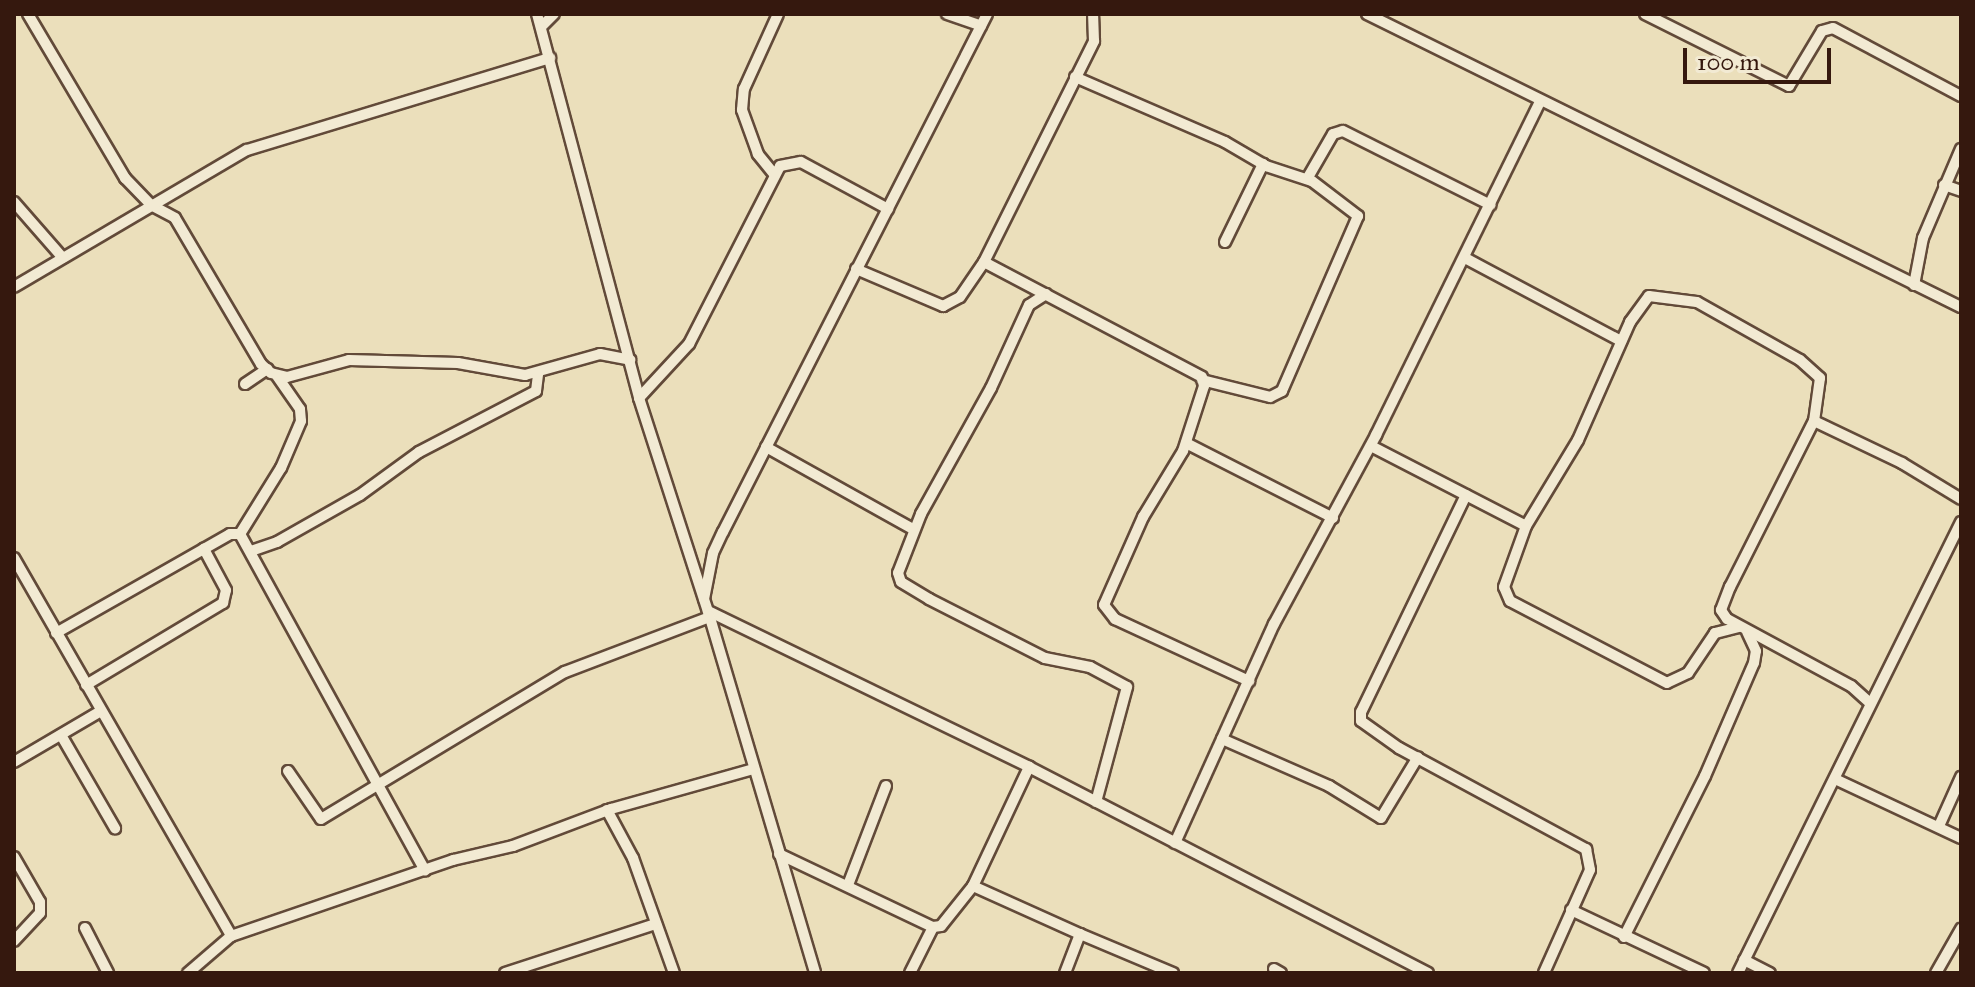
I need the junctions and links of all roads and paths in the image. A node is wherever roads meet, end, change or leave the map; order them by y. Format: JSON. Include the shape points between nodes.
{"nodes":[{"id":1,"x":28,"y":14,"type":"edge"},
{"id":2,"x":537,"y":14,"type":"edge"},
{"id":3,"x":554,"y":14,"type":"edge"},
{"id":4,"x":778,"y":14,"type":"edge"},
{"id":5,"x":947,"y":14,"type":"edge"},
{"id":6,"x":987,"y":14,"type":"edge"},
{"id":7,"x":1093,"y":14,"type":"edge"},
{"id":8,"x":1367,"y":14,"type":"edge"},
{"id":9,"x":1645,"y":14,"type":"edge"},
{"id":10,"x":1833,"y":14,"type":"edge"},
{"id":11,"x":981,"y":26,"type":"junction"},
{"id":12,"x":541,"y":27,"type":"junction"},
{"id":13,"x":1827,"y":27,"type":"junction"},
{"id":14,"x":550,"y":58,"type":"junction"},
{"id":15,"x":1075,"y":77,"type":"junction"},
{"id":16,"x":1961,"y":96,"type":"edge"},
{"id":17,"x":1540,"y":101,"type":"junction"},
{"id":18,"x":1961,"y":149,"type":"edge"},
{"id":19,"x":1263,"y":164,"type":"junction"},
{"id":20,"x":774,"y":174,"type":"junction"},
{"id":21,"x":1307,"y":179,"type":"junction"},
{"id":22,"x":1944,"y":185,"type":"junction"},
{"id":23,"x":1961,"y":191,"type":"edge"},
{"id":24,"x":14,"y":202,"type":"edge"},
{"id":25,"x":151,"y":205,"type":"junction"},
{"id":26,"x":1491,"y":205,"type":"junction"},
{"id":27,"x":888,"y":209,"type":"junction"},
{"id":28,"x":1225,"y":242,"type":"dead end"},
{"id":29,"x":63,"y":258,"type":"junction"},
{"id":30,"x":1465,"y":258,"type":"junction"},
{"id":31,"x":984,"y":262,"type":"junction"},
{"id":32,"x":856,"y":269,"type":"junction"},
{"id":33,"x":1019,"y":280,"type":"junction"},
{"id":34,"x":1914,"y":285,"type":"junction"},
{"id":35,"x":14,"y":287,"type":"edge"},
{"id":36,"x":1046,"y":294,"type":"junction"},
{"id":37,"x":1029,"y":305,"type":"junction"},
{"id":38,"x":1961,"y":307,"type":"edge"},
{"id":39,"x":1621,"y":341,"type":"junction"},
{"id":40,"x":630,"y":360,"type":"junction"},
{"id":41,"x":267,"y":369,"type":"junction"},
{"id":42,"x":538,"y":374,"type":"junction"},
{"id":43,"x":277,"y":376,"type":"junction"},
{"id":44,"x":1202,"y":380,"type":"junction"},
{"id":45,"x":245,"y":384,"type":"dead end"},
{"id":46,"x":639,"y":398,"type":"junction"},
{"id":47,"x":1814,"y":421,"type":"junction"},
{"id":48,"x":1186,"y":443,"type":"junction"},
{"id":49,"x":1371,"y":446,"type":"junction"},
{"id":50,"x":766,"y":447,"type":"junction"},
{"id":51,"x":1466,"y":495,"type":"junction"},
{"id":52,"x":1961,"y":499,"type":"edge"},
{"id":53,"x":1333,"y":518,"type":"junction"},
{"id":54,"x":1961,"y":522,"type":"edge"},
{"id":55,"x":1526,"y":526,"type":"junction"},
{"id":56,"x":913,"y":529,"type":"junction"},
{"id":57,"x":240,"y":534,"type":"junction"},
{"id":58,"x":204,"y":549,"type":"junction"},
{"id":59,"x":251,"y":551,"type":"junction"},
{"id":60,"x":14,"y":558,"type":"edge"},
{"id":61,"x":704,"y":599,"type":"junction"},
{"id":62,"x":709,"y":614,"type":"junction"},
{"id":63,"x":1743,"y":630,"type":"junction"},
{"id":64,"x":56,"y":633,"type":"junction"},
{"id":65,"x":1249,"y":681,"type":"junction"},
{"id":66,"x":86,"y":685,"type":"junction"},
{"id":67,"x":1870,"y":703,"type":"junction"},
{"id":68,"x":101,"y":711,"type":"junction"},
{"id":69,"x":61,"y":735,"type":"junction"},
{"id":70,"x":1222,"y":739,"type":"junction"},
{"id":71,"x":1418,"y":757,"type":"junction"},
{"id":72,"x":14,"y":762,"type":"edge"},
{"id":73,"x":1029,"y":767,"type":"junction"},
{"id":74,"x":753,"y":769,"type":"junction"},
{"id":75,"x":288,"y":771,"type":"dead end"},
{"id":76,"x":1961,"y":777,"type":"edge"},
{"id":77,"x":1835,"y":779,"type":"junction"},
{"id":78,"x":378,"y":785,"type":"junction"},
{"id":79,"x":886,"y":786,"type":"dead end"},
{"id":80,"x":1096,"y":802,"type":"junction"},
{"id":81,"x":607,"y":810,"type":"junction"},
{"id":82,"x":1939,"y":826,"type":"junction"},
{"id":83,"x":115,"y":828,"type":"dead end"},
{"id":84,"x":1961,"y":838,"type":"edge"},
{"id":85,"x":1175,"y":843,"type":"junction"},
{"id":86,"x":779,"y":854,"type":"junction"},
{"id":87,"x":14,"y":857,"type":"edge"},
{"id":88,"x":425,"y":870,"type":"junction"},
{"id":89,"x":848,"y":885,"type":"junction"},
{"id":90,"x":973,"y":886,"type":"junction"},
{"id":91,"x":1571,"y":910,"type":"junction"},
{"id":92,"x":656,"y":924,"type":"junction"},
{"id":93,"x":933,"y":927,"type":"junction"},
{"id":94,"x":85,"y":928,"type":"dead end"},
{"id":95,"x":1961,"y":929,"type":"edge"},
{"id":96,"x":1080,"y":934,"type":"junction"},
{"id":97,"x":231,"y":936,"type":"junction"},
{"id":98,"x":1624,"y":937,"type":"junction"},
{"id":99,"x":14,"y":941,"type":"edge"},
{"id":100,"x":1744,"y":960,"type":"junction"},
{"id":101,"x":1405,"y":968,"type":"edge"},
{"id":102,"x":108,"y":973,"type":"edge"},
{"id":103,"x":188,"y":973,"type":"edge"},
{"id":104,"x":505,"y":973,"type":"edge"},
{"id":105,"x":674,"y":973,"type":"edge"},
{"id":106,"x":815,"y":973,"type":"edge"},
{"id":107,"x":910,"y":973,"type":"edge"},
{"id":108,"x":1065,"y":973,"type":"edge"},
{"id":109,"x":1173,"y":973,"type":"edge"},
{"id":110,"x":1428,"y":973,"type":"edge"},
{"id":111,"x":1544,"y":973,"type":"edge"},
{"id":112,"x":1704,"y":973,"type":"edge"},
{"id":113,"x":1738,"y":973,"type":"edge"},
{"id":114,"x":1770,"y":973,"type":"edge"},
{"id":115,"x":1936,"y":973,"type":"edge"}],
"edges":[{"from":1,"to":25,"type":"street","via":[[125,178]]},
{"from":2,"to":12,"type":"street"},
{"from":3,"to":12,"type":"street"},
{"from":4,"to":20,"type":"street","via":[[744,89],[742,110],[758,154]]},
{"from":5,"to":11,"type":"street"},
{"from":6,"to":11,"type":"street"},
{"from":7,"to":15,"type":"street","via":[[1094,41]]},
{"from":8,"to":17,"type":"street"},
{"from":9,"to":13,"type":"street","via":[[1789,86]]},
{"from":10,"to":13,"type":"street"},
{"from":11,"to":27,"type":"street"},
{"from":12,"to":14,"type":"street"},
{"from":13,"to":16,"type":"street"},
{"from":14,"to":25,"type":"street","via":[[247,150]]},
{"from":14,"to":40,"type":"street"},
{"from":15,"to":19,"type":"street","via":[[1225,142]]},
{"from":15,"to":31,"type":"street"},
{"from":17,"to":26,"type":"street"},
{"from":17,"to":34,"type":"street"},
{"from":18,"to":22,"type":"street"},
{"from":19,"to":21,"type":"street"},
{"from":19,"to":28,"type":"street"},
{"from":20,"to":27,"type":"street","via":[[787,162],[801,162]]},
{"from":20,"to":46,"type":"street","via":[[689,344]]},
{"from":21,"to":26,"type":"street","via":[[1333,134],[1343,131]]},
{"from":21,"to":44,"type":"street","via":[[1358,216],[1282,391],[1270,397]]},
{"from":22,"to":23,"type":"street"},
{"from":22,"to":34,"type":"street","via":[[1923,238]]},
{"from":24,"to":29,"type":"street"},
{"from":25,"to":29,"type":"street"},
{"from":25,"to":41,"type":"street","via":[[175,218]]},
{"from":26,"to":30,"type":"street"},
{"from":27,"to":32,"type":"street"},
{"from":29,"to":35,"type":"street"},
{"from":30,"to":39,"type":"street"},
{"from":30,"to":49,"type":"street"},
{"from":31,"to":32,"type":"street","via":[[960,297],[943,306]]},
{"from":31,"to":33,"type":"street"},
{"from":32,"to":50,"type":"street"},
{"from":33,"to":36,"type":"street"},
{"from":33,"to":37,"type":"street"},
{"from":34,"to":38,"type":"street"},
{"from":36,"to":37,"type":"street"},
{"from":36,"to":44,"type":"street","via":[[1194,371]]},
{"from":37,"to":56,"type":"street","via":[[991,388]]},
{"from":39,"to":47,"type":"street","via":[[1649,296],[1697,302],[1813,370],[1822,386]]},
{"from":39,"to":55,"type":"street","via":[[1578,440]]},
{"from":40,"to":42,"type":"street","via":[[600,354]]},
{"from":40,"to":46,"type":"street"},
{"from":41,"to":43,"type":"street"},
{"from":41,"to":45,"type":"street"},
{"from":42,"to":43,"type":"street","via":[[458,363],[349,360]]},
{"from":42,"to":59,"type":"street","via":[[536,391],[419,452],[360,495],[277,542]]},
{"from":43,"to":57,"type":"street","via":[[300,409],[301,421],[281,468]]},
{"from":44,"to":48,"type":"street"},
{"from":46,"to":61,"type":"street"},
{"from":47,"to":52,"type":"street","via":[[1902,463]]},
{"from":47,"to":63,"type":"street","via":[[1721,610]]},
{"from":48,"to":53,"type":"street"},
{"from":48,"to":65,"type":"street","via":[[1143,517],[1104,605],[1115,619]]},
{"from":49,"to":51,"type":"street"},
{"from":49,"to":53,"type":"street"},
{"from":50,"to":56,"type":"street"},
{"from":50,"to":61,"type":"street","via":[[713,553]]},
{"from":51,"to":55,"type":"street"},
{"from":51,"to":71,"type":"street","via":[[1361,712],[1368,728]]},
{"from":53,"to":65,"type":"street","via":[[1285,602]]},
{"from":54,"to":67,"type":"street"},
{"from":55,"to":63,"type":"street","via":[[1504,587],[1510,601],[1667,683],[1681,679],[1715,633]]},
{"from":56,"to":80,"type":"street","via":[[900,558],[901,582],[1045,658],[1090,667],[1127,687]]},
{"from":57,"to":58,"type":"street"},
{"from":57,"to":59,"type":"street"},
{"from":58,"to":64,"type":"street"},
{"from":58,"to":66,"type":"street","via":[[226,590],[223,603]]},
{"from":59,"to":78,"type":"street"},
{"from":60,"to":64,"type":"street"},
{"from":61,"to":62,"type":"street"},
{"from":62,"to":73,"type":"street"},
{"from":62,"to":74,"type":"street"},
{"from":62,"to":78,"type":"street","via":[[565,672]]},
{"from":63,"to":67,"type":"street","via":[[1851,686]]},
{"from":63,"to":98,"type":"street","via":[[1756,651],[1754,663],[1705,776]]},
{"from":64,"to":66,"type":"street"},
{"from":65,"to":70,"type":"street"},
{"from":66,"to":68,"type":"street"},
{"from":67,"to":77,"type":"street"},
{"from":68,"to":69,"type":"street"},
{"from":68,"to":97,"type":"street"},
{"from":69,"to":72,"type":"street"},
{"from":69,"to":83,"type":"street"},
{"from":70,"to":71,"type":"street","via":[[1329,786],[1381,818]]},
{"from":70,"to":85,"type":"street"},
{"from":71,"to":91,"type":"street","via":[[1586,849],[1590,870]]},
{"from":73,"to":80,"type":"street"},
{"from":73,"to":90,"type":"street"},
{"from":74,"to":81,"type":"street"},
{"from":74,"to":86,"type":"street"},
{"from":75,"to":78,"type":"street","via":[[321,819]]},
{"from":76,"to":82,"type":"street"},
{"from":77,"to":82,"type":"street"},
{"from":77,"to":100,"type":"street"},
{"from":78,"to":88,"type":"street"},
{"from":79,"to":89,"type":"street"},
{"from":80,"to":85,"type":"street"},
{"from":81,"to":88,"type":"street","via":[[513,846]]},
{"from":81,"to":92,"type":"street","via":[[633,858]]},
{"from":82,"to":84,"type":"street"},
{"from":85,"to":101,"type":"street"},
{"from":86,"to":89,"type":"street"},
{"from":86,"to":106,"type":"street"},
{"from":87,"to":99,"type":"street","via":[[40,902],[40,913]]},
{"from":88,"to":97,"type":"street"},
{"from":89,"to":93,"type":"street"},
{"from":90,"to":93,"type":"street","via":[[948,921]]},
{"from":90,"to":96,"type":"street"},
{"from":91,"to":98,"type":"street"},
{"from":91,"to":111,"type":"street"},
{"from":92,"to":104,"type":"street"},
{"from":92,"to":105,"type":"street"},
{"from":93,"to":107,"type":"street"},
{"from":94,"to":102,"type":"street"},
{"from":95,"to":115,"type":"street"},
{"from":96,"to":108,"type":"street"},
{"from":96,"to":109,"type":"street"},
{"from":97,"to":103,"type":"street"},
{"from":98,"to":112,"type":"street"},
{"from":100,"to":113,"type":"street"},
{"from":100,"to":114,"type":"street"},
{"from":101,"to":110,"type":"street"}]}
